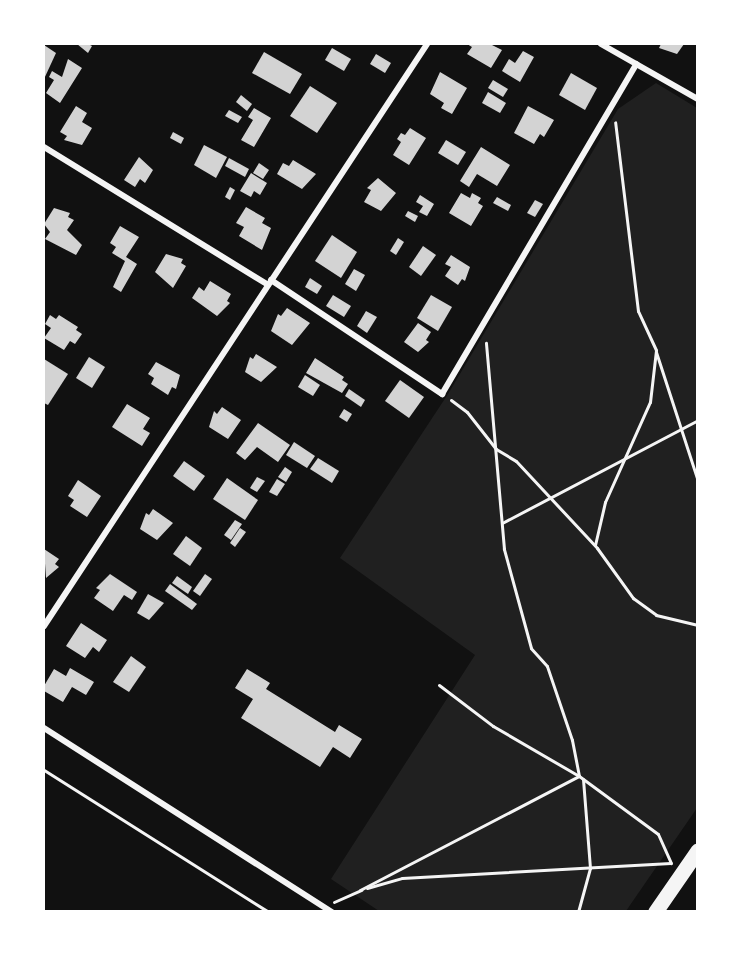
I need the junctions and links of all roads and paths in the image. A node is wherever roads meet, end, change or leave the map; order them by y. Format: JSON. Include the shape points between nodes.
{"nodes":[{"id":1,"x":427,"y":44,"type":"edge"},
{"id":2,"x":601,"y":44,"type":"edge"},
{"id":3,"x":636,"y":64,"type":"junction"},
{"id":4,"x":698,"y":99,"type":"edge"},
{"id":5,"x":612,"y":105,"type":"junction"},
{"id":6,"x":44,"y":147,"type":"edge"},
{"id":7,"x":270,"y":282,"type":"junction"},
{"id":8,"x":484,"y":323,"type":"junction"},
{"id":9,"x":656,"y":351,"type":"junction"},
{"id":10,"x":442,"y":394,"type":"junction"},
{"id":11,"x":698,"y":420,"type":"edge"},
{"id":12,"x":679,"y":430,"type":"junction"},
{"id":13,"x":496,"y":449,"type":"junction"},
{"id":14,"x":623,"y":462,"type":"junction"},
{"id":15,"x":698,"y":481,"type":"edge"},
{"id":16,"x":550,"y":498,"type":"junction"},
{"id":17,"x":502,"y":523,"type":"junction"},
{"id":18,"x":595,"y":545,"type":"junction"},
{"id":19,"x":698,"y":625,"type":"edge"},
{"id":20,"x":44,"y":626,"type":"edge"},
{"id":21,"x":439,"y":685,"type":"dead end"},
{"id":22,"x":44,"y":728,"type":"edge"},
{"id":23,"x":44,"y":770,"type":"edge"},
{"id":24,"x":581,"y":777,"type":"junction"},
{"id":25,"x":698,"y":850,"type":"edge"},
{"id":26,"x":590,"y":868,"type":"junction"},
{"id":27,"x":676,"y":869,"type":"junction"},
{"id":28,"x":360,"y":890,"type":"junction"},
{"id":29,"x":324,"y":906,"type":"junction"},
{"id":30,"x":269,"y":912,"type":"edge"},
{"id":31,"x":332,"y":912,"type":"edge"},
{"id":32,"x":578,"y":912,"type":"edge"},
{"id":33,"x":655,"y":912,"type":"edge"}],
"edges":[{"from":1,"to":7,"type":"street"},
{"from":2,"to":3,"type":"street"},
{"from":3,"to":4,"type":"street"},
{"from":3,"to":5,"type":"street"},
{"from":5,"to":8,"type":"street"},
{"from":5,"to":9,"type":"path","via":[[638,311]]},
{"from":6,"to":7,"type":"street"},
{"from":7,"to":10,"type":"street"},
{"from":7,"to":20,"type":"street"},
{"from":8,"to":10,"type":"street"},
{"from":8,"to":13,"type":"path"},
{"from":9,"to":12,"type":"path"},
{"from":9,"to":14,"type":"path","via":[[650,402]]},
{"from":10,"to":13,"type":"path","via":[[467,412]]},
{"from":11,"to":12,"type":"path"},
{"from":12,"to":14,"type":"path"},
{"from":12,"to":15,"type":"path"},
{"from":13,"to":16,"type":"path","via":[[516,461]]},
{"from":13,"to":17,"type":"path"},
{"from":14,"to":16,"type":"path"},
{"from":14,"to":18,"type":"path","via":[[605,502]]},
{"from":16,"to":17,"type":"path"},
{"from":16,"to":18,"type":"path"},
{"from":17,"to":24,"type":"path","via":[[514,593],[531,648],[547,666]]},
{"from":18,"to":19,"type":"path","via":[[633,598],[656,615]]},
{"from":21,"to":24,"type":"path","via":[[493,726]]},
{"from":22,"to":29,"type":"street"},
{"from":23,"to":30,"type":"path"},
{"from":24,"to":26,"type":"path"},
{"from":24,"to":27,"type":"path","via":[[658,834]]},
{"from":24,"to":28,"type":"path"},
{"from":25,"to":27,"type":"main road"},
{"from":26,"to":27,"type":"path"},
{"from":26,"to":28,"type":"path","via":[[402,878]]},
{"from":26,"to":32,"type":"path"},
{"from":27,"to":33,"type":"main road"},
{"from":28,"to":29,"type":"path"},
{"from":29,"to":31,"type":"street"}]}
